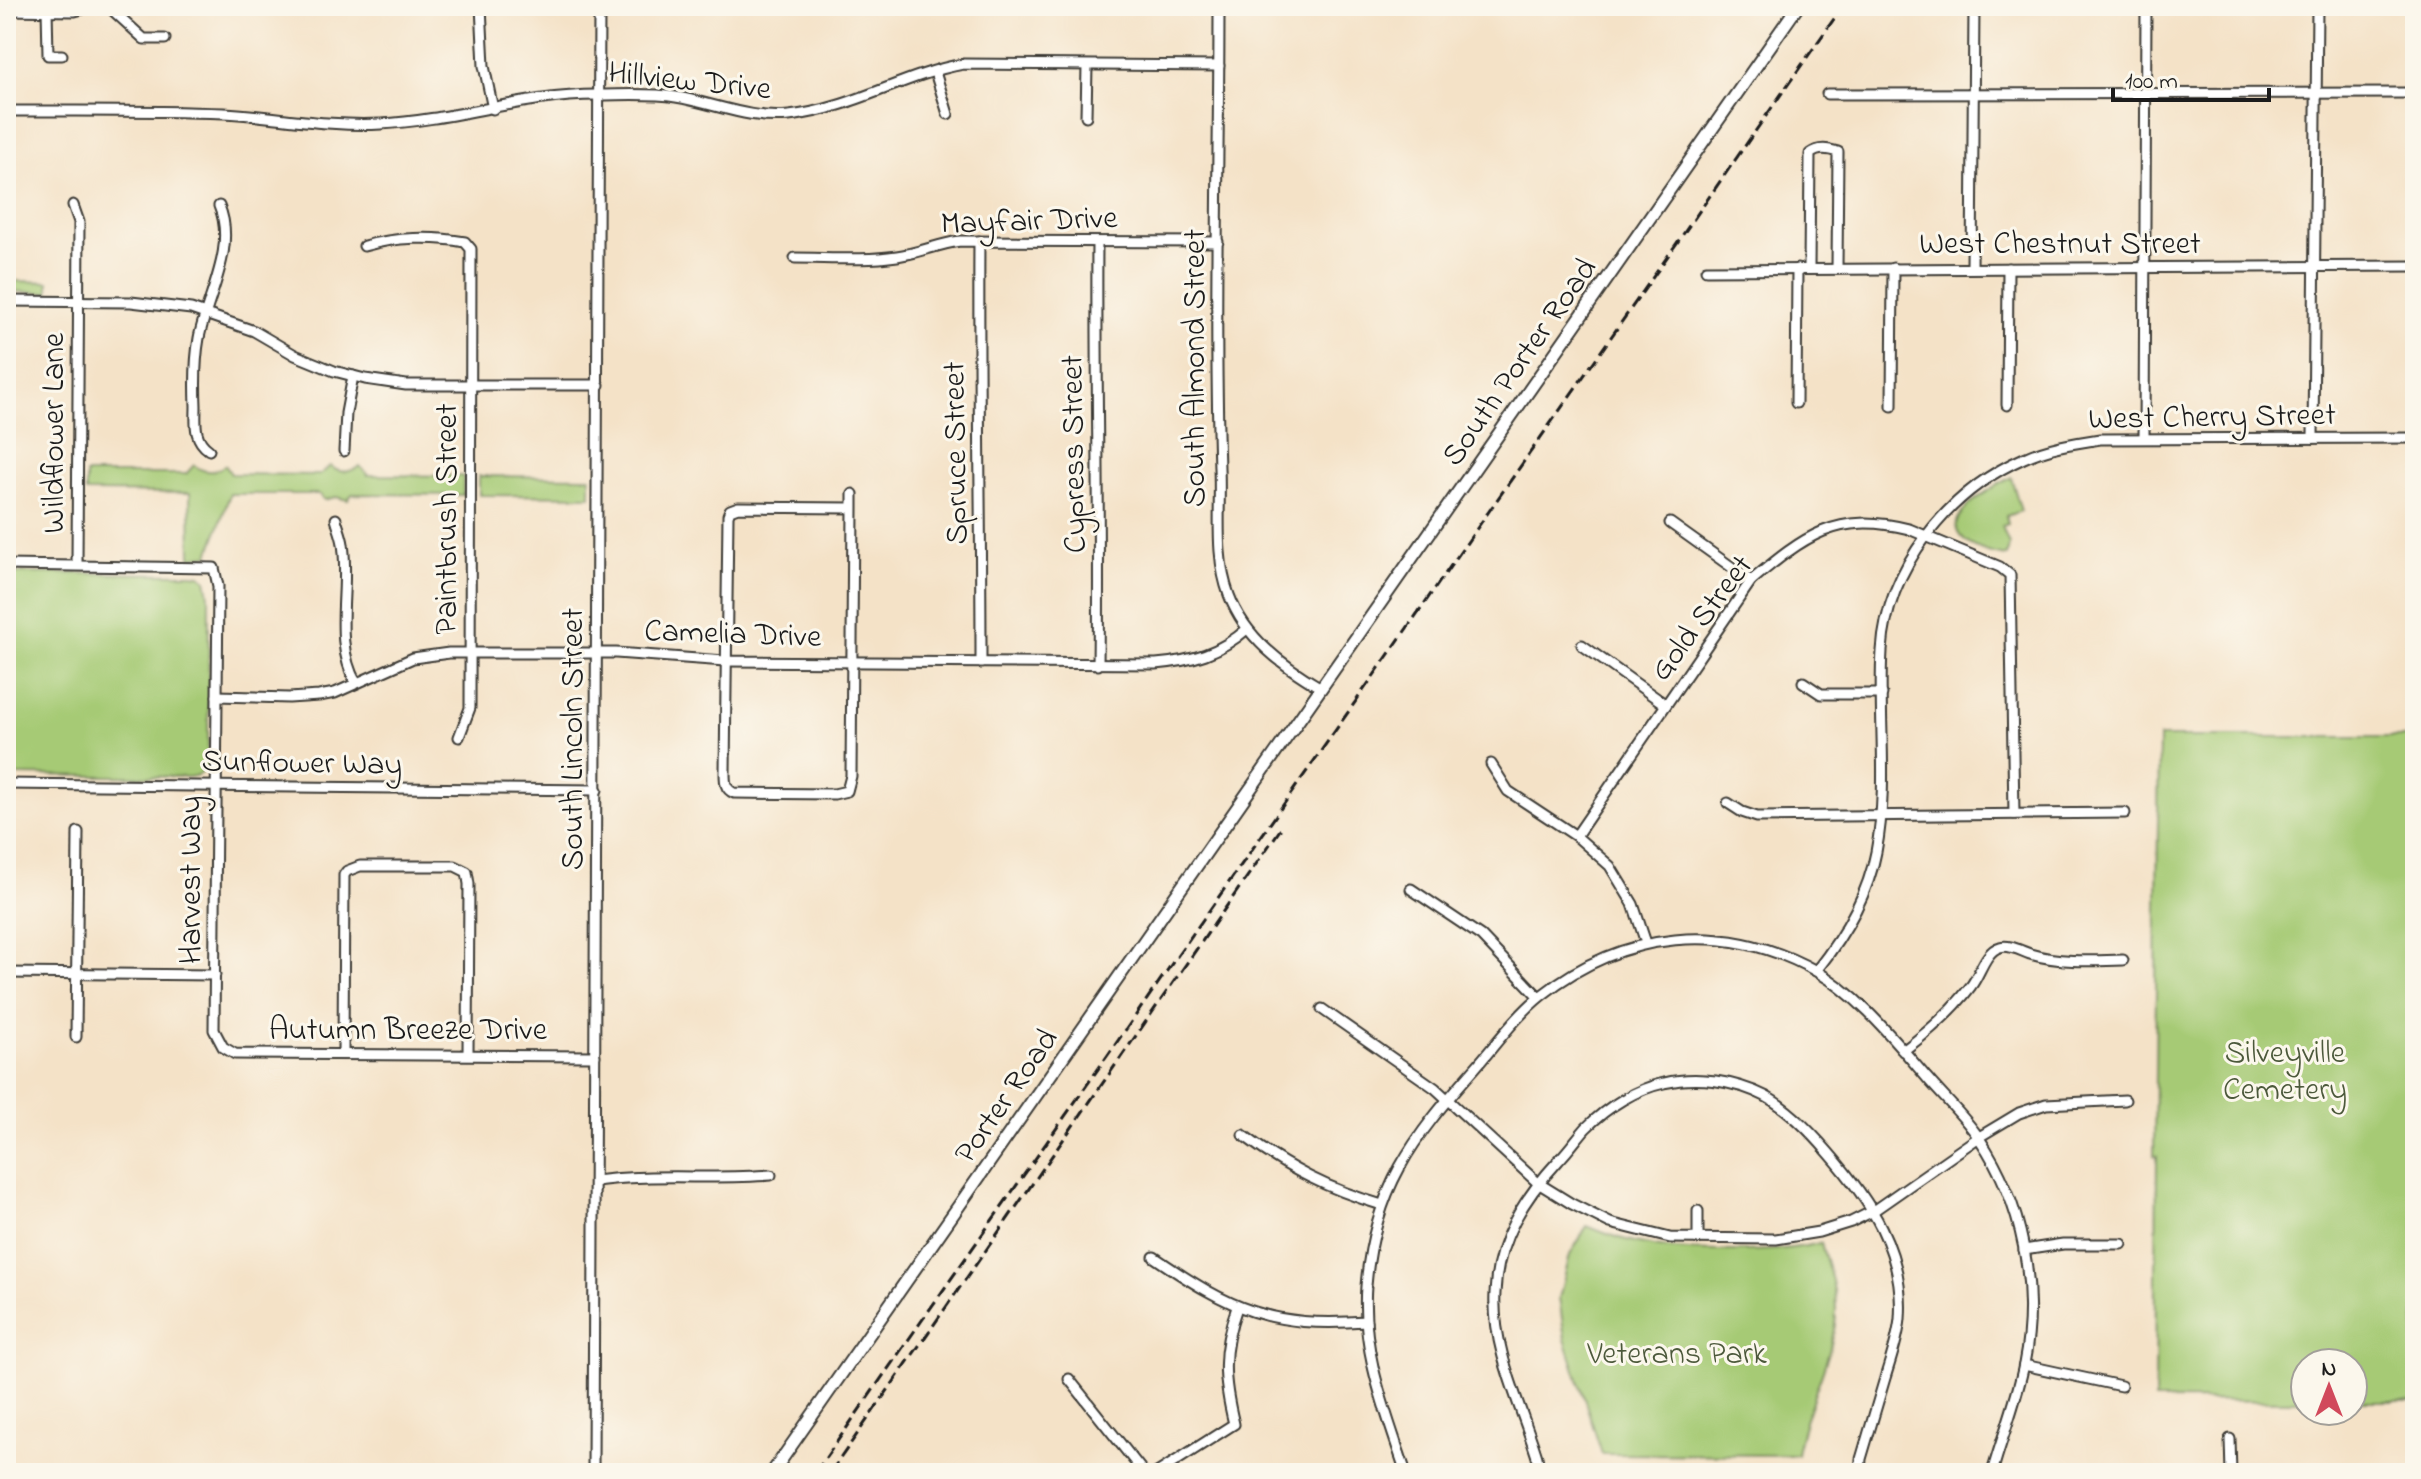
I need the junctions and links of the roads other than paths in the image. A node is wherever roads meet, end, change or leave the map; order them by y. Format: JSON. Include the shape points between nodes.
{"nodes":[{"id":1,"x":94,"y":6,"type":"edge"},
{"id":2,"x":108,"y":6,"type":"edge"},
{"id":3,"x":481,"y":6,"type":"edge"},
{"id":4,"x":599,"y":6,"type":"edge"},
{"id":5,"x":1219,"y":6,"type":"edge"},
{"id":6,"x":1798,"y":6,"type":"edge"},
{"id":7,"x":1974,"y":6,"type":"edge"},
{"id":8,"x":2146,"y":6,"type":"edge"},
{"id":9,"x":2317,"y":6,"type":"edge"},
{"id":10,"x":47,"y":8,"type":"edge"},
{"id":11,"x":6,"y":10,"type":"edge"},
{"id":12,"x":165,"y":39,"type":"dead end"},
{"id":13,"x":62,"y":55,"type":"dead end"},
{"id":14,"x":1087,"y":66,"type":"junction"},
{"id":15,"x":1219,"y":66,"type":"junction"},
{"id":16,"x":935,"y":72,"type":"junction"},
{"id":17,"x":2415,"y":93,"type":"edge"},
{"id":18,"x":1827,"y":94,"type":"dead end"},
{"id":19,"x":1974,"y":94,"type":"junction"},
{"id":20,"x":2145,"y":94,"type":"junction"},
{"id":21,"x":2317,"y":94,"type":"junction"},
{"id":22,"x":600,"y":95,"type":"junction"},
{"id":23,"x":493,"y":109,"type":"junction"},
{"id":24,"x":6,"y":111,"type":"edge"},
{"id":25,"x":948,"y":114,"type":"dead end"},
{"id":26,"x":1086,"y":116,"type":"dead end"},
{"id":27,"x":73,"y":205,"type":"dead end"},
{"id":28,"x":219,"y":206,"type":"dead end"},
{"id":29,"x":979,"y":241,"type":"junction"},
{"id":30,"x":1218,"y":242,"type":"junction"},
{"id":31,"x":1097,"y":243,"type":"junction"},
{"id":32,"x":364,"y":246,"type":"dead end"},
{"id":33,"x":795,"y":258,"type":"dead end"},
{"id":34,"x":2415,"y":266,"type":"edge"},
{"id":35,"x":2145,"y":267,"type":"junction"},
{"id":36,"x":2315,"y":267,"type":"junction"},
{"id":37,"x":1893,"y":268,"type":"junction"},
{"id":38,"x":1972,"y":268,"type":"junction"},
{"id":39,"x":2008,"y":268,"type":"junction"},
{"id":40,"x":1797,"y":269,"type":"junction"},
{"id":41,"x":1809,"y":269,"type":"junction"},
{"id":42,"x":1837,"y":269,"type":"junction"},
{"id":43,"x":1706,"y":270,"type":"dead end"},
{"id":44,"x":6,"y":301,"type":"edge"},
{"id":45,"x":79,"y":301,"type":"junction"},
{"id":46,"x":206,"y":313,"type":"junction"},
{"id":47,"x":353,"y":376,"type":"junction"},
{"id":48,"x":472,"y":384,"type":"junction"},
{"id":49,"x":599,"y":385,"type":"junction"},
{"id":50,"x":1796,"y":403,"type":"dead end"},
{"id":51,"x":2007,"y":405,"type":"dead end"},
{"id":52,"x":1892,"y":406,"type":"dead end"},
{"id":53,"x":2144,"y":438,"type":"junction"},
{"id":54,"x":2313,"y":438,"type":"junction"},
{"id":55,"x":2415,"y":438,"type":"edge"},
{"id":56,"x":209,"y":450,"type":"dead end"},
{"id":57,"x":344,"y":451,"type":"dead end"},
{"id":58,"x":853,"y":494,"type":"dead end"},
{"id":59,"x":853,"y":508,"type":"junction"},
{"id":60,"x":336,"y":519,"type":"dead end"},
{"id":61,"x":1670,"y":523,"type":"dead end"},
{"id":62,"x":1926,"y":536,"type":"junction"},
{"id":63,"x":6,"y":565,"type":"edge"},
{"id":64,"x":77,"y":565,"type":"junction"},
{"id":65,"x":1751,"y":581,"type":"junction"},
{"id":66,"x":1247,"y":629,"type":"junction"},
{"id":67,"x":1582,"y":645,"type":"dead end"},
{"id":68,"x":470,"y":653,"type":"junction"},
{"id":69,"x":598,"y":654,"type":"junction"},
{"id":70,"x":725,"y":661,"type":"junction"},
{"id":71,"x":852,"y":662,"type":"junction"},
{"id":72,"x":981,"y":663,"type":"junction"},
{"id":73,"x":1098,"y":665,"type":"junction"},
{"id":74,"x":1803,"y":682,"type":"dead end"},
{"id":75,"x":356,"y":683,"type":"junction"},
{"id":76,"x":1321,"y":688,"type":"junction"},
{"id":77,"x":1882,"y":694,"type":"junction"},
{"id":78,"x":217,"y":696,"type":"junction"},
{"id":79,"x":1666,"y":705,"type":"junction"},
{"id":80,"x":459,"y":737,"type":"dead end"},
{"id":81,"x":1281,"y":746,"type":"joint"},
{"id":82,"x":1491,"y":764,"type":"dead end"},
{"id":83,"x":6,"y":784,"type":"edge"},
{"id":84,"x":216,"y":786,"type":"junction"},
{"id":85,"x":597,"y":790,"type":"junction"},
{"id":86,"x":1728,"y":803,"type":"dead end"},
{"id":87,"x":2125,"y":813,"type":"dead end"},
{"id":88,"x":2014,"y":814,"type":"junction"},
{"id":89,"x":1882,"y":817,"type":"junction"},
{"id":90,"x":78,"y":832,"type":"dead end"},
{"id":91,"x":1576,"y":836,"type":"junction"},
{"id":92,"x":1411,"y":889,"type":"dead end"},
{"id":93,"x":1646,"y":943,"type":"junction"},
{"id":94,"x":2123,"y":960,"type":"dead end"},
{"id":95,"x":1816,"y":971,"type":"junction"},
{"id":96,"x":6,"y":973,"type":"edge"},
{"id":97,"x":76,"y":974,"type":"junction"},
{"id":98,"x":215,"y":975,"type":"junction"},
{"id":99,"x":1539,"y":997,"type":"junction"},
{"id":100,"x":1322,"y":1009,"type":"dead end"},
{"id":101,"x":76,"y":1037,"type":"dead end"},
{"id":102,"x":223,"y":1047,"type":"joint"},
{"id":103,"x":1903,"y":1051,"type":"junction"},
{"id":104,"x":343,"y":1054,"type":"junction"},
{"id":105,"x":468,"y":1054,"type":"junction"},
{"id":106,"x":595,"y":1056,"type":"junction"},
{"id":107,"x":1446,"y":1100,"type":"junction"},
{"id":108,"x":2125,"y":1100,"type":"dead end"},
{"id":109,"x":1243,"y":1135,"type":"dead end"},
{"id":110,"x":1979,"y":1137,"type":"junction"},
{"id":111,"x":771,"y":1175,"type":"dead end"},
{"id":112,"x":595,"y":1181,"type":"junction"},
{"id":113,"x":1538,"y":1183,"type":"junction"},
{"id":114,"x":1382,"y":1205,"type":"junction"},
{"id":115,"x":1698,"y":1211,"type":"dead end"},
{"id":116,"x":1873,"y":1211,"type":"junction"},
{"id":117,"x":1698,"y":1239,"type":"junction"},
{"id":118,"x":2122,"y":1244,"type":"dead end"},
{"id":119,"x":2024,"y":1250,"type":"junction"},
{"id":120,"x":1154,"y":1257,"type":"dead end"},
{"id":121,"x":1237,"y":1307,"type":"junction"},
{"id":122,"x":1366,"y":1321,"type":"junction"},
{"id":123,"x":2024,"y":1365,"type":"junction"},
{"id":124,"x":1069,"y":1379,"type":"dead end"},
{"id":125,"x":2121,"y":1386,"type":"dead end"},
{"id":126,"x":2230,"y":1439,"type":"dead end"},
{"id":127,"x":593,"y":1473,"type":"edge"},
{"id":128,"x":772,"y":1473,"type":"edge"},
{"id":129,"x":1144,"y":1473,"type":"edge"},
{"id":130,"x":1157,"y":1473,"type":"edge"},
{"id":131,"x":1406,"y":1473,"type":"edge"},
{"id":132,"x":1540,"y":1473,"type":"edge"},
{"id":133,"x":1860,"y":1473,"type":"edge"},
{"id":134,"x":1992,"y":1473,"type":"edge"},
{"id":135,"x":2231,"y":1473,"type":"edge"}],
"edges":[{"from":1,"to":10,"type":"street"},
{"from":2,"to":12,"type":"street","via":[[144,39]]},
{"from":3,"to":23,"type":"street"},
{"from":4,"to":22,"type":"street","name":"South Lincoln Street"},
{"from":5,"to":15,"type":"street","name":"South Almond Street"},
{"from":6,"to":76,"type":"street","name":"South Porter Road"},
{"from":7,"to":19,"type":"street"},
{"from":8,"to":20,"type":"street"},
{"from":9,"to":21,"type":"street"},
{"from":10,"to":11,"type":"street"},
{"from":10,"to":13,"type":"street","via":[[48,55]]},
{"from":14,"to":15,"type":"street","name":"Hillview Drive"},
{"from":14,"to":16,"type":"street","name":"Hillview Drive","via":[[963,64]]},
{"from":14,"to":26,"type":"street"},
{"from":15,"to":30,"type":"street","name":"South Almond Street"},
{"from":16,"to":22,"type":"street","name":"Hillview Drive","via":[[849,103],[787,116],[741,113],[672,97]]},
{"from":16,"to":25,"type":"street"},
{"from":17,"to":21,"type":"street"},
{"from":18,"to":19,"type":"street"},
{"from":19,"to":20,"type":"street"},
{"from":19,"to":38,"type":"street"},
{"from":20,"to":21,"type":"street"},
{"from":20,"to":35,"type":"street"},
{"from":21,"to":36,"type":"street"},
{"from":22,"to":23,"type":"street","name":"Hillview Drive","via":[[564,95]]},
{"from":22,"to":49,"type":"street","name":"South Lincoln Street"},
{"from":23,"to":24,"type":"street","name":"Hillview Drive","via":[[354,125],[226,113]]},
{"from":27,"to":45,"type":"street","name":"Wildflower Lane","via":[[79,222]]},
{"from":28,"to":46,"type":"street","via":[[223,249]]},
{"from":29,"to":31,"type":"street","name":"Mayfair Drive"},
{"from":29,"to":33,"type":"street","name":"Mayfair Drive","via":[[942,243],[881,258]]},
{"from":29,"to":72,"type":"street","name":"Spruce Street"},
{"from":30,"to":31,"type":"street","name":"Mayfair Drive"},
{"from":30,"to":66,"type":"street","name":"South Almond Street","via":[[1220,555],[1228,593]]},
{"from":31,"to":73,"type":"street","name":"Cypress Street"},
{"from":32,"to":48,"type":"street","name":"Paintbrush Street","via":[[397,240],[470,246]]},
{"from":34,"to":36,"type":"street","name":"West Chestnut Street"},
{"from":35,"to":36,"type":"street","name":"West Chestnut Street"},
{"from":35,"to":39,"type":"street","name":"West Chestnut Street"},
{"from":35,"to":53,"type":"street"},
{"from":36,"to":54,"type":"street"},
{"from":37,"to":38,"type":"street","name":"West Chestnut Street"},
{"from":37,"to":42,"type":"street","name":"West Chestnut Street"},
{"from":37,"to":52,"type":"street"},
{"from":38,"to":39,"type":"street","name":"West Chestnut Street"},
{"from":39,"to":51,"type":"street"},
{"from":40,"to":41,"type":"street","name":"West Chestnut Street"},
{"from":40,"to":43,"type":"street","name":"West Chestnut Street"},
{"from":40,"to":50,"type":"street"},
{"from":41,"to":42,"type":"street","name":"West Chestnut Street"},
{"from":41,"to":42,"type":"street","via":[[1810,154],[1816,150],[1838,152]]},
{"from":44,"to":45,"type":"street"},
{"from":45,"to":46,"type":"street","via":[[155,303]]},
{"from":45,"to":64,"type":"street","name":"Wildflower Lane"},
{"from":46,"to":47,"type":"street"},
{"from":46,"to":56,"type":"street","via":[[196,364],[196,432]]},
{"from":47,"to":48,"type":"street","via":[[406,385]]},
{"from":47,"to":57,"type":"street"},
{"from":48,"to":49,"type":"street"},
{"from":48,"to":68,"type":"street","name":"Paintbrush Street"},
{"from":49,"to":69,"type":"street","name":"South Lincoln Street"},
{"from":53,"to":54,"type":"street","name":"West Cherry Street"},
{"from":53,"to":62,"type":"street","name":"West Cherry Street","via":[[2100,439],[2026,457],[1972,488]]},
{"from":54,"to":55,"type":"street","name":"West Cherry Street"},
{"from":58,"to":59,"type":"street"},
{"from":59,"to":70,"type":"street","via":[[730,510]]},
{"from":59,"to":71,"type":"street"},
{"from":60,"to":75,"type":"street","via":[[343,545],[343,640]]},
{"from":61,"to":65,"type":"street"},
{"from":62,"to":65,"type":"street","name":"Gold Street","via":[[1859,523],[1822,530]]},
{"from":62,"to":77,"type":"street","name":"West Cherry Street","via":[[1889,612]]},
{"from":62,"to":88,"type":"street","name":"Gold Street","via":[[2010,575]]},
{"from":63,"to":64,"type":"street"},
{"from":64,"to":78,"type":"street","name":"Harvest Way","via":[[214,568]]},
{"from":65,"to":79,"type":"street","name":"Gold Street"},
{"from":66,"to":73,"type":"street","name":"Camelia Drive","via":[[1223,647],[1191,660]]},
{"from":66,"to":76,"type":"street","name":"South Almond Street"},
{"from":67,"to":79,"type":"street"},
{"from":68,"to":69,"type":"street","name":"Camelia Drive"},
{"from":68,"to":75,"type":"street","name":"Camelia Drive","via":[[413,658]]},
{"from":68,"to":80,"type":"street","name":"Paintbrush Street","via":[[470,708]]},
{"from":69,"to":70,"type":"street","name":"Camelia Drive"},
{"from":69,"to":85,"type":"street","name":"South Lincoln Street"},
{"from":70,"to":71,"type":"street","name":"Camelia Drive"},
{"from":70,"to":71,"type":"street","via":[[725,782],[728,790],[743,794],[847,791]]},
{"from":71,"to":72,"type":"street","name":"Camelia Drive"},
{"from":72,"to":73,"type":"street","name":"Camelia Drive"},
{"from":74,"to":77,"type":"street","via":[[1821,694]]},
{"from":75,"to":78,"type":"street","name":"Camelia Drive","via":[[319,696]]},
{"from":76,"to":81,"type":"street","name":"South Porter Road"},
{"from":77,"to":89,"type":"street","name":"West Cherry Street"},
{"from":78,"to":84,"type":"street","name":"Harvest Way"},
{"from":79,"to":91,"type":"street","name":"Gold Street"},
{"from":81,"to":128,"type":"street","name":"Porter Road"},
{"from":82,"to":91,"type":"street","via":[[1508,791]]},
{"from":83,"to":84,"type":"street","name":"Sunflower Way"},
{"from":84,"to":85,"type":"street","name":"Sunflower Way"},
{"from":84,"to":98,"type":"street","name":"Harvest Way"},
{"from":85,"to":106,"type":"street","name":"South Lincoln Street"},
{"from":86,"to":89,"type":"street","via":[[1757,817]]},
{"from":87,"to":88,"type":"street"},
{"from":88,"to":89,"type":"street"},
{"from":89,"to":95,"type":"street","name":"West Cherry Street","via":[[1865,888]]},
{"from":90,"to":97,"type":"street"},
{"from":91,"to":93,"type":"street","via":[[1610,866],[1633,904]]},
{"from":92,"to":99,"type":"street","via":[[1481,936]]},
{"from":93,"to":95,"type":"street","via":[[1682,938],[1736,942]]},
{"from":93,"to":99,"type":"street","via":[[1570,975]]},
{"from":94,"to":103,"type":"street","via":[[2045,958],[1997,947],[1972,986]]},
{"from":95,"to":103,"type":"street","via":[[1860,1004]]},
{"from":96,"to":97,"type":"street"},
{"from":97,"to":98,"type":"street"},
{"from":97,"to":101,"type":"street"},
{"from":98,"to":102,"type":"street","name":"Harvest Way","via":[[214,1030]]},
{"from":99,"to":107,"type":"street"},
{"from":100,"to":107,"type":"street","via":[[1415,1072]]},
{"from":102,"to":104,"type":"street","name":"Autumn Breeze Drive","via":[[235,1054]]},
{"from":103,"to":110,"type":"street"},
{"from":104,"to":105,"type":"street","name":"Autumn Breeze Drive"},
{"from":104,"to":105,"type":"street","via":[[347,871],[360,866],[455,866],[469,877]]},
{"from":105,"to":106,"type":"street","name":"Autumn Breeze Drive"},
{"from":106,"to":112,"type":"street","name":"South Lincoln Street"},
{"from":107,"to":113,"type":"street"},
{"from":107,"to":114,"type":"street","via":[[1412,1145]]},
{"from":108,"to":110,"type":"street","via":[[2046,1104]]},
{"from":109,"to":114,"type":"street","via":[[1293,1170]]},
{"from":110,"to":116,"type":"street"},
{"from":110,"to":119,"type":"street","via":[[2009,1197]]},
{"from":111,"to":112,"type":"street"},
{"from":112,"to":127,"type":"street","name":"South Lincoln Street"},
{"from":113,"to":116,"type":"street","via":[[1587,1128],[1637,1092],[1664,1083],[1719,1081],[1767,1097],[1790,1114],[1853,1181]]},
{"from":113,"to":117,"type":"street","via":[[1610,1223],[1670,1238]]},
{"from":113,"to":132,"type":"street","via":[[1507,1234],[1495,1294],[1499,1338]]},
{"from":114,"to":122,"type":"street","via":[[1369,1263]]},
{"from":115,"to":117,"type":"street"},
{"from":116,"to":117,"type":"street","via":[[1789,1238]]},
{"from":116,"to":133,"type":"street","via":[[1895,1260],[1900,1318]]},
{"from":118,"to":119,"type":"street"},
{"from":119,"to":123,"type":"street","via":[[2030,1301]]},
{"from":120,"to":121,"type":"street"},
{"from":121,"to":122,"type":"street","via":[[1299,1323]]},
{"from":121,"to":130,"type":"street","via":[[1224,1368],[1234,1424]]},
{"from":122,"to":131,"type":"street","via":[[1374,1374]]},
{"from":123,"to":125,"type":"street"},
{"from":123,"to":134,"type":"street"},
{"from":124,"to":129,"type":"street"},
{"from":126,"to":135,"type":"street"}]}
